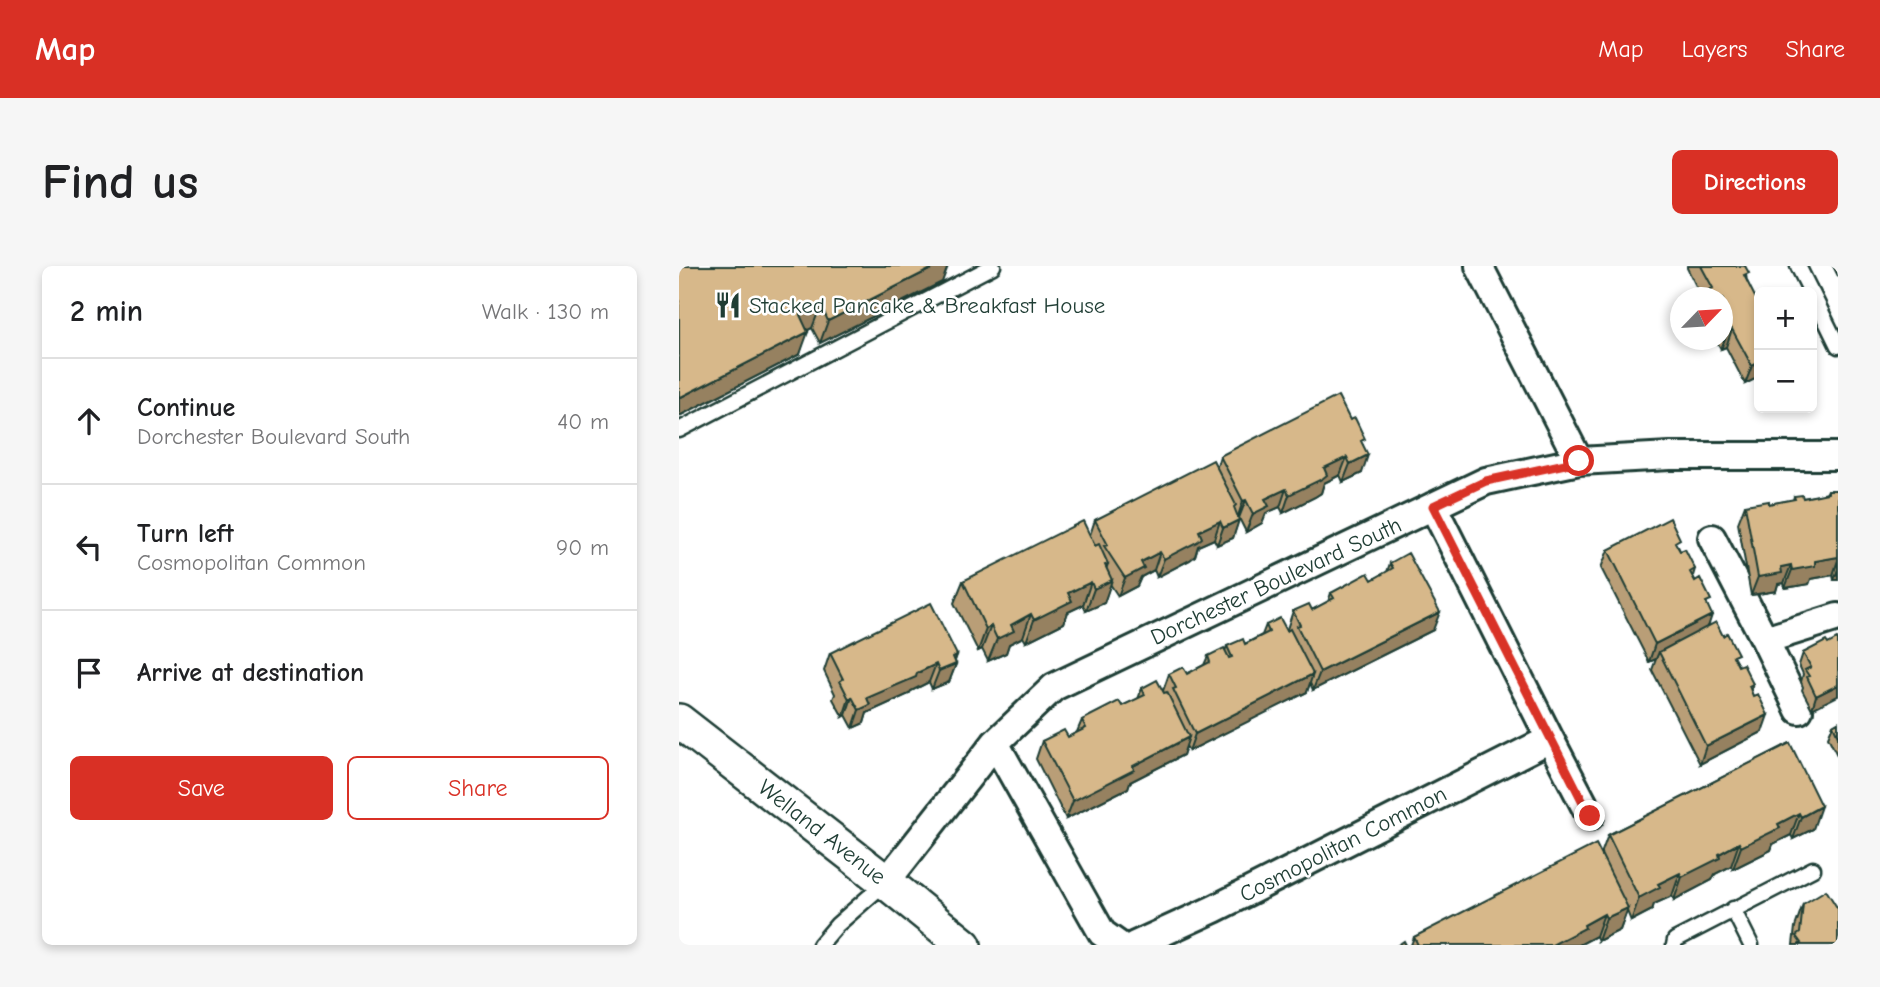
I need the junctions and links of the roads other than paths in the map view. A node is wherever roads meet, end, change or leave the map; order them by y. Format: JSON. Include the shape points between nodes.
{"nodes":[{"id":1,"x":993,"y":266,"type":"edge"},
{"id":2,"x":1479,"y":266,"type":"edge"},
{"id":3,"x":1798,"y":266,"type":"edge"},
{"id":4,"x":1809,"y":287,"type":"edge"},
{"id":5,"x":1817,"y":303,"type":"edge"},
{"id":6,"x":1838,"y":345,"type":"edge"},
{"id":7,"x":679,"y":430,"type":"edge"},
{"id":8,"x":1838,"y":456,"type":"edge"},
{"id":9,"x":1579,"y":461,"type":"junction"},
{"id":10,"x":1433,"y":506,"type":"junction"},
{"id":11,"x":1712,"y":538,"type":"dead end"},
{"id":12,"x":1838,"y":617,"type":"edge"},
{"id":13,"x":1765,"y":640,"type":"junction"},
{"id":14,"x":1799,"y":710,"type":"dead end"},
{"id":15,"x":679,"y":721,"type":"edge"},
{"id":16,"x":1551,"y":739,"type":"junction"},
{"id":17,"x":995,"y":743,"type":"junction"},
{"id":18,"x":1590,"y":816,"type":"dead end"},
{"id":19,"x":1813,"y":869,"type":"dead end"},
{"id":20,"x":886,"y":882,"type":"junction"},
{"id":21,"x":1733,"y":909,"type":"junction"},
{"id":22,"x":821,"y":945,"type":"edge"},
{"id":23,"x":964,"y":945,"type":"edge"},
{"id":24,"x":1119,"y":945,"type":"edge"},
{"id":25,"x":1135,"y":945,"type":"edge"},
{"id":26,"x":1674,"y":945,"type":"edge"},
{"id":27,"x":1751,"y":945,"type":"edge"}],
"edges":[{"from":1,"to":7,"type":"lane"},
{"from":2,"to":9,"type":"street"},
{"from":3,"to":4,"type":"lane"},
{"from":5,"to":6,"type":"lane"},
{"from":8,"to":9,"type":"street","name":"Dorchester Boulevard South"},
{"from":9,"to":10,"type":"street","name":"Dorchester Boulevard South","via":[[1486,481]]},
{"from":10,"to":16,"type":"street"},
{"from":10,"to":17,"type":"street","name":"Dorchester Boulevard South","via":[[1054,687]]},
{"from":11,"to":13,"type":"street"},
{"from":12,"to":13,"type":"street"},
{"from":13,"to":14,"type":"street"},
{"from":15,"to":20,"type":"street","name":"Welland Avenue"},
{"from":16,"to":18,"type":"street"},
{"from":16,"to":25,"type":"street","name":"Cosmopolitan Common"},
{"from":17,"to":20,"type":"street","name":"Dorchester Boulevard South"},
{"from":17,"to":24,"type":"street","via":[[1102,933]]},
{"from":19,"to":21,"type":"lane"},
{"from":20,"to":22,"type":"lane"},
{"from":20,"to":23,"type":"street","name":"Welland Avenue"},
{"from":21,"to":26,"type":"lane","via":[[1675,940]]},
{"from":21,"to":27,"type":"lane"}]}
